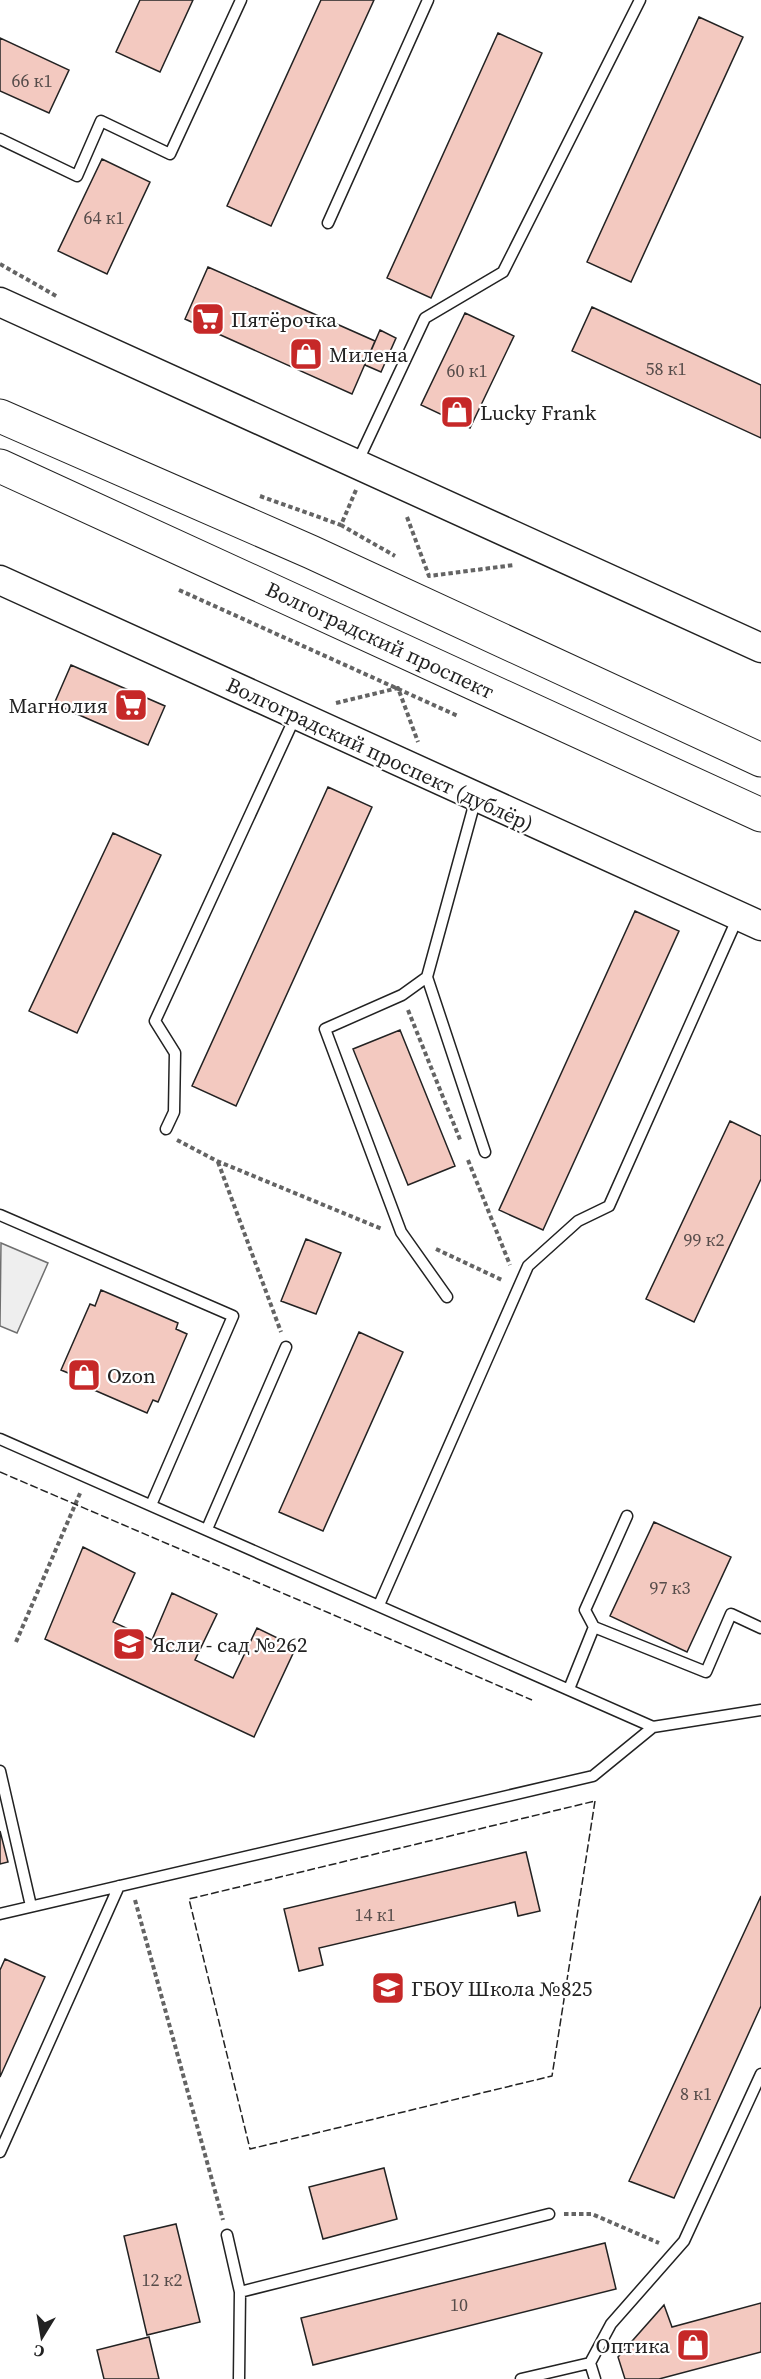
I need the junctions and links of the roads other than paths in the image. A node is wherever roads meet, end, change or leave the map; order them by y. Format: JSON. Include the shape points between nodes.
{"nodes":[{"id":1,"x":241,"y":0,"type":"edge"},
{"id":2,"x":428,"y":0,"type":"edge"},
{"id":3,"x":640,"y":0,"type":"edge"},
{"id":4,"x":0,"y":139,"type":"edge"},
{"id":5,"x":328,"y":223,"type":"dead end"},
{"id":6,"x":0,"y":302,"type":"edge"},
{"id":7,"x":0,"y":416,"type":"edge"},
{"id":8,"x":357,"y":463,"type":"junction"},
{"id":9,"x":0,"y":466,"type":"edge"},
{"id":10,"x":0,"y":580,"type":"edge"},
{"id":11,"x":761,"y":648,"type":"edge"},
{"id":12,"x":296,"y":715,"type":"junction"},
{"id":13,"x":761,"y":760,"type":"edge"},
{"id":14,"x":476,"y":797,"type":"junction"},
{"id":15,"x":761,"y":814,"type":"edge"},
{"id":16,"x":750,"y":921,"type":"edge"},
{"id":17,"x":427,"y":976,"type":"junction"},
{"id":18,"x":166,"y":1129,"type":"road end"},
{"id":19,"x":485,"y":1152,"type":"dead end"},
{"id":20,"x":0,"y":1215,"type":"edge"},
{"id":21,"x":447,"y":1297,"type":"dead end"},
{"id":22,"x":286,"y":1347,"type":"road end"},
{"id":23,"x":0,"y":1439,"type":"edge"},
{"id":24,"x":151,"y":1505,"type":"junction"},
{"id":25,"x":627,"y":1516,"type":"dead end"},
{"id":26,"x":207,"y":1529,"type":"junction"},
{"id":27,"x":379,"y":1605,"type":"junction"},
{"id":28,"x":594,"y":1627,"type":"junction"},
{"id":29,"x":761,"y":1628,"type":"edge"},
{"id":30,"x":569,"y":1689,"type":"junction"},
{"id":31,"x":761,"y":1710,"type":"edge"},
{"id":32,"x":653,"y":1727,"type":"junction"},
{"id":33,"x":0,"y":1771,"type":"edge"},
{"id":34,"x":3,"y":1795,"type":"edge"},
{"id":35,"x":124,"y":1885,"type":"junction"},
{"id":36,"x":31,"y":1906,"type":"junction"},
{"id":37,"x":0,"y":1914,"type":"edge"},
{"id":38,"x":761,"y":2074,"type":"edge"},
{"id":39,"x":0,"y":2152,"type":"edge"},
{"id":40,"x":549,"y":2214,"type":"road end"},
{"id":41,"x":227,"y":2235,"type":"road end"},
{"id":42,"x":240,"y":2292,"type":"junction"},
{"id":43,"x":590,"y":2362,"type":"junction"},
{"id":44,"x":239,"y":2379,"type":"edge"},
{"id":45,"x":521,"y":2379,"type":"edge"},
{"id":46,"x":595,"y":2379,"type":"edge"}],
"edges":[{"from":1,"to":4,"type":"lane","via":[[170,154],[101,121],[76,176]]},
{"from":2,"to":5,"type":"lane"},
{"from":3,"to":8,"type":"lane","via":[[503,272],[425,318]]},
{"from":6,"to":8,"type":"street"},
{"from":7,"to":13,"type":"main road","via":[[310,552]]},
{"from":8,"to":11,"type":"street"},
{"from":9,"to":15,"type":"main road","name":"Волгоградский проспект"},
{"from":10,"to":12,"type":"street","name":"Волгоградский проспект (дублёр)"},
{"from":12,"to":14,"type":"street","name":"Волгоградский проспект (дублёр)"},
{"from":12,"to":18,"type":"lane","via":[[155,1021],[175,1053],[174,1112]]},
{"from":14,"to":16,"type":"street","name":"Волгоградский проспект (дублёр)"},
{"from":14,"to":17,"type":"lane"},
{"from":16,"to":27,"type":"lane","via":[[609,1206],[578,1221],[528,1266]]},
{"from":17,"to":19,"type":"lane"},
{"from":17,"to":21,"type":"lane","via":[[402,995],[325,1029],[401,1232]]},
{"from":20,"to":24,"type":"lane","via":[[233,1316]]},
{"from":22,"to":26,"type":"lane"},
{"from":23,"to":24,"type":"lane"},
{"from":24,"to":26,"type":"lane"},
{"from":25,"to":28,"type":"lane","via":[[585,1610]]},
{"from":26,"to":27,"type":"lane"},
{"from":27,"to":30,"type":"lane"},
{"from":28,"to":29,"type":"lane","via":[[706,1672],[731,1614]]},
{"from":28,"to":30,"type":"lane"},
{"from":30,"to":32,"type":"lane"},
{"from":31,"to":32,"type":"lane"},
{"from":32,"to":35,"type":"lane","via":[[593,1776]]},
{"from":33,"to":34,"type":"lane"},
{"from":34,"to":36,"type":"lane"},
{"from":35,"to":36,"type":"lane"},
{"from":35,"to":39,"type":"lane"},
{"from":36,"to":37,"type":"lane"},
{"from":38,"to":43,"type":"lane","via":[[684,2241],[611,2324]]},
{"from":40,"to":42,"type":"lane"},
{"from":41,"to":42,"type":"lane"},
{"from":42,"to":44,"type":"lane"},
{"from":43,"to":45,"type":"lane"},
{"from":43,"to":46,"type":"lane"}]}
